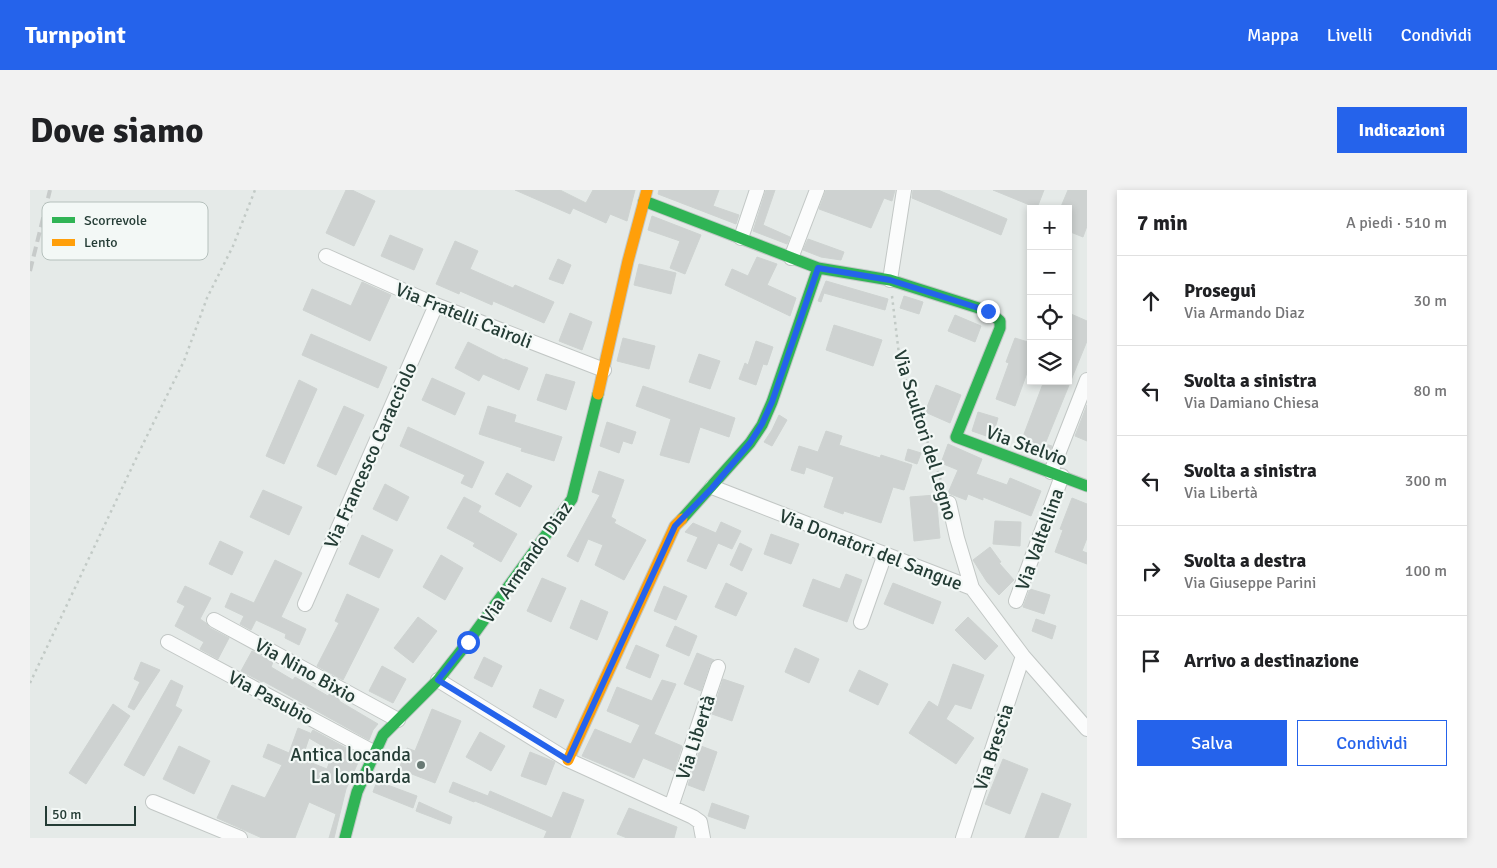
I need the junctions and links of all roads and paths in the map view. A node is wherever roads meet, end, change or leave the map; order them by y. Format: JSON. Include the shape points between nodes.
{"nodes":[{"id":1,"x":255,"y":190,"type":"edge"},
{"id":2,"x":757,"y":190,"type":"edge"},
{"id":3,"x":817,"y":190,"type":"edge"},
{"id":4,"x":904,"y":190,"type":"edge"},
{"id":5,"x":646,"y":196,"type":"edge"},
{"id":6,"x":741,"y":238,"type":"junction"},
{"id":7,"x":326,"y":256,"type":"dead end"},
{"id":8,"x":791,"y":258,"type":"junction"},
{"id":9,"x":818,"y":268,"type":"junction"},
{"id":10,"x":890,"y":280,"type":"junction"},
{"id":11,"x":436,"y":305,"type":"junction"},
{"id":12,"x":604,"y":370,"type":"junction"},
{"id":13,"x":1087,"y":380,"type":"edge"},
{"id":14,"x":1057,"y":474,"type":"junction"},
{"id":15,"x":1087,"y":486,"type":"edge"},
{"id":16,"x":712,"y":488,"type":"junction"},
{"id":17,"x":949,"y":504,"type":"joint"},
{"id":18,"x":885,"y":554,"type":"junction"},
{"id":19,"x":972,"y":588,"type":"junction"},
{"id":20,"x":1016,"y":601,"type":"dead end"},
{"id":21,"x":305,"y":604,"type":"dead end"},
{"id":22,"x":214,"y":620,"type":"dead end"},
{"id":23,"x":861,"y":622,"type":"dead end"},
{"id":24,"x":168,"y":642,"type":"dead end"},
{"id":25,"x":1023,"y":656,"type":"junction"},
{"id":26,"x":718,"y":667,"type":"dead end"},
{"id":27,"x":438,"y":680,"type":"junction"},
{"id":28,"x":30,"y":683,"type":"edge"},
{"id":29,"x":398,"y":720,"type":"junction"},
{"id":30,"x":1087,"y":729,"type":"edge"},
{"id":31,"x":375,"y":753,"type":"junction"},
{"id":32,"x":568,"y":760,"type":"junction"},
{"id":33,"x":153,"y":802,"type":"dead end"},
{"id":34,"x":672,"y":807,"type":"junction"},
{"id":35,"x":240,"y":838,"type":"edge"},
{"id":36,"x":345,"y":838,"type":"edge"},
{"id":37,"x":703,"y":838,"type":"edge"},
{"id":38,"x":963,"y":838,"type":"edge"}],
"edges":[{"from":1,"to":28,"type":"path","via":[[233,246],[207,298],[184,361]]},
{"from":2,"to":6,"type":"street"},
{"from":3,"to":8,"type":"street"},
{"from":4,"to":10,"type":"street"},
{"from":5,"to":6,"type":"street"},
{"from":5,"to":12,"type":"street","name":"Via Armando Diaz"},
{"from":6,"to":8,"type":"street"},
{"from":7,"to":11,"type":"street","name":"Via Fratelli Cairoli"},
{"from":8,"to":9,"type":"street"},
{"from":9,"to":10,"type":"street"},
{"from":9,"to":16,"type":"street","via":[[762,424]]},
{"from":10,"to":14,"type":"street","name":"Via Stelvio","via":[[988,311],[1000,321],[956,437]]},
{"from":10,"to":17,"type":"path","name":"Via Scultori del Legno","via":[[900,363]]},
{"from":11,"to":12,"type":"street","name":"Via Fratelli Cairoli"},
{"from":11,"to":21,"type":"street","name":"Via Francesco Caracciolo"},
{"from":12,"to":27,"type":"street","name":"Via Armando Diaz","via":[[572,499]]},
{"from":13,"to":14,"type":"street","name":"Via Valtellina"},
{"from":14,"to":15,"type":"street","name":"Via Stelvio"},
{"from":14,"to":20,"type":"street","name":"Via Valtellina"},
{"from":16,"to":18,"type":"street","name":"Via Donatori del Sangue"},
{"from":16,"to":32,"type":"street","via":[[675,526]]},
{"from":17,"to":19,"type":"street","name":"Via Scultori del Legno"},
{"from":18,"to":19,"type":"street","name":"Via Donatori del Sangue"},
{"from":18,"to":23,"type":"street"},
{"from":19,"to":25,"type":"street","name":"Via Donatori del Sangue"},
{"from":22,"to":29,"type":"street","name":"Via Nino Bixio"},
{"from":24,"to":31,"type":"street","name":"Via Pasubio"},
{"from":25,"to":30,"type":"street","name":"Via Donatori del Sangue"},
{"from":25,"to":38,"type":"street","name":"Via Brescia"},
{"from":26,"to":34,"type":"street","name":"Via Libertà"},
{"from":27,"to":29,"type":"street","name":"Via Armando Diaz"},
{"from":27,"to":32,"type":"street"},
{"from":29,"to":31,"type":"street","name":"Via Armando Diaz","via":[[383,735]]},
{"from":31,"to":36,"type":"street","name":"Via Armando Diaz","via":[[356,792]]},
{"from":32,"to":34,"type":"street"},
{"from":33,"to":35,"type":"street"},
{"from":34,"to":37,"type":"street","via":[[700,822]]}]}
